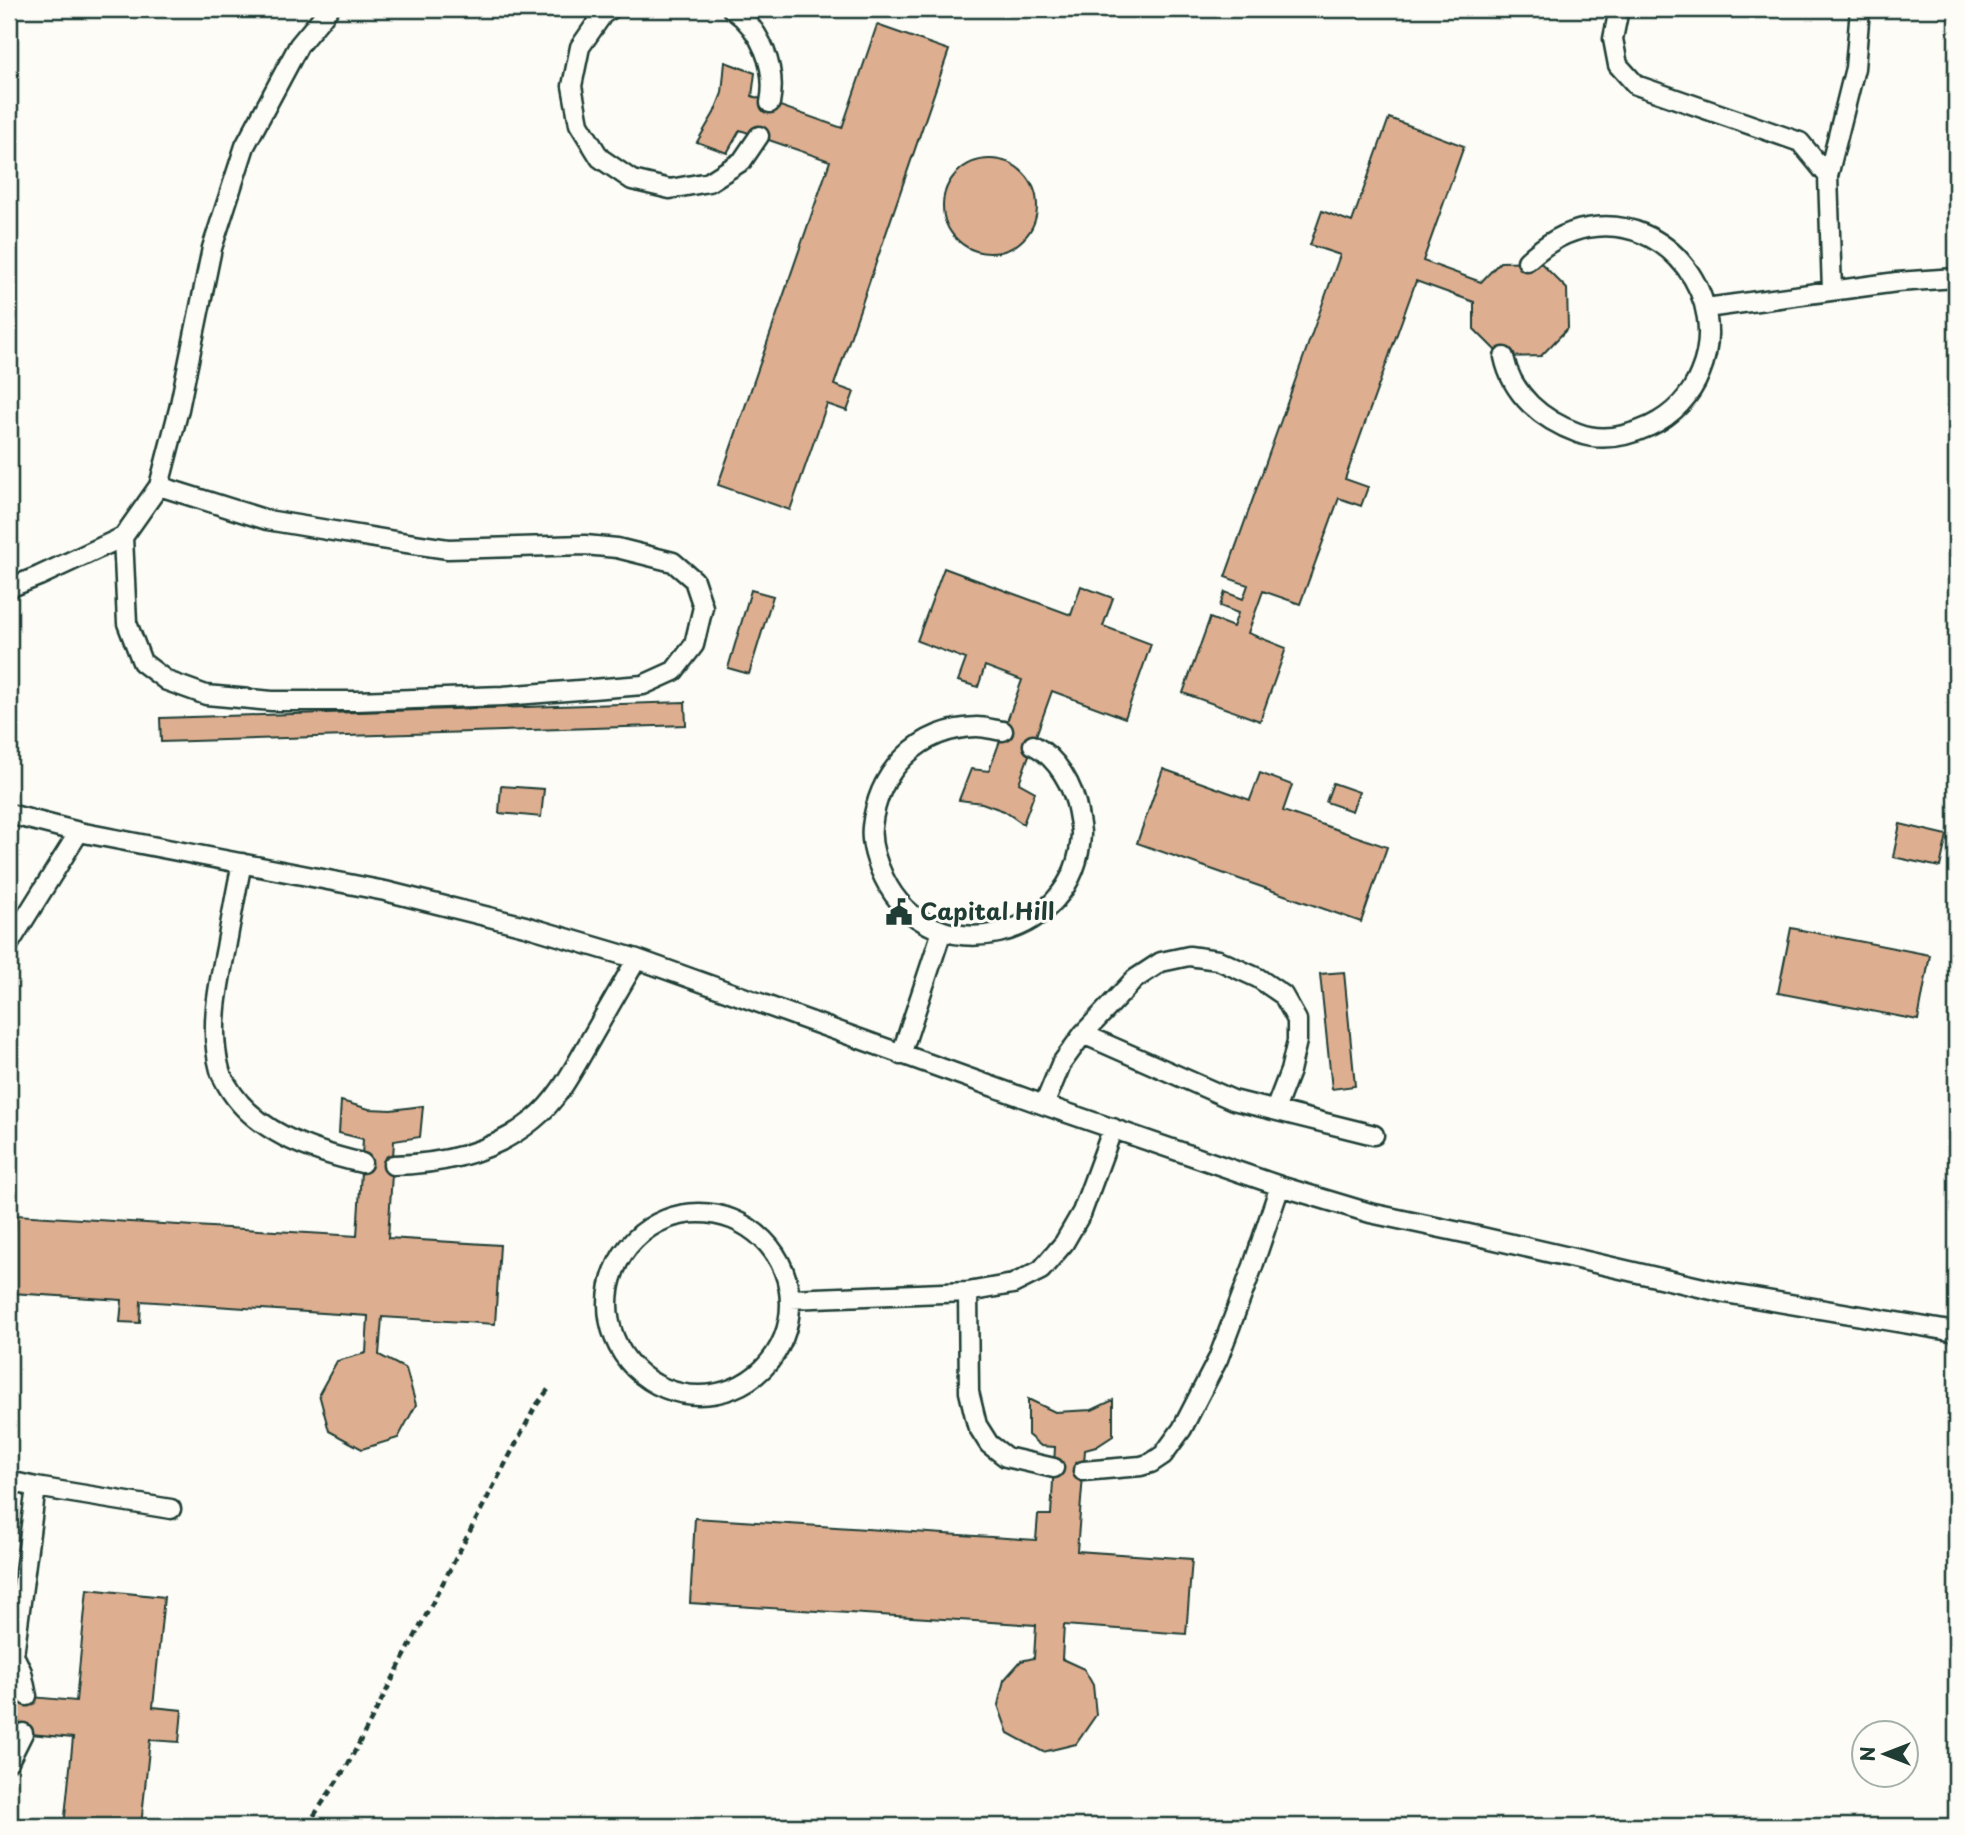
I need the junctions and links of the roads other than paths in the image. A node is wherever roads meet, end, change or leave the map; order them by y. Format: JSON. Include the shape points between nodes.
{"nodes":[{"id":1,"x":329,"y":9,"type":"edge"},
{"id":2,"x":732,"y":9,"type":"edge"},
{"id":3,"x":1619,"y":9,"type":"edge"},
{"id":4,"x":1860,"y":9,"type":"edge"},
{"id":5,"x":604,"y":11,"type":"edge"},
{"id":6,"x":770,"y":103,"type":"dead end"},
{"id":7,"x":759,"y":136,"type":"dead end"},
{"id":8,"x":1828,"y":176,"type":"junction"},
{"id":9,"x":1527,"y":261,"type":"dead end"},
{"id":10,"x":1956,"y":278,"type":"edge"},
{"id":11,"x":1832,"y":290,"type":"junction"},
{"id":12,"x":1706,"y":308,"type":"junction"},
{"id":13,"x":1504,"y":357,"type":"dead end"},
{"id":14,"x":159,"y":486,"type":"junction"},
{"id":15,"x":123,"y":537,"type":"junction"},
{"id":16,"x":9,"y":588,"type":"edge"},
{"id":17,"x":1003,"y":731,"type":"dead end"},
{"id":18,"x":1032,"y":745,"type":"dead end"},
{"id":19,"x":9,"y":814,"type":"edge"},
{"id":20,"x":79,"y":832,"type":"junction"},
{"id":21,"x":242,"y":863,"type":"junction"},
{"id":22,"x":942,"y":931,"type":"junction"},
{"id":23,"x":9,"y":944,"type":"edge"},
{"id":24,"x":637,"y":959,"type":"junction"},
{"id":25,"x":1083,"y":1034,"type":"junction"},
{"id":26,"x":901,"y":1055,"type":"junction"},
{"id":27,"x":1044,"y":1105,"type":"junction"},
{"id":28,"x":1275,"y":1110,"type":"junction"},
{"id":29,"x":1113,"y":1128,"type":"junction"},
{"id":30,"x":1374,"y":1135,"type":"dead end"},
{"id":31,"x":362,"y":1163,"type":"dead end"},
{"id":32,"x":393,"y":1165,"type":"dead end"},
{"id":33,"x":1280,"y":1186,"type":"junction"},
{"id":34,"x":968,"y":1292,"type":"junction"},
{"id":35,"x":790,"y":1299,"type":"junction"},
{"id":36,"x":1956,"y":1332,"type":"edge"},
{"id":37,"x":1054,"y":1468,"type":"dead end"},
{"id":38,"x":1083,"y":1471,"type":"dead end"},
{"id":39,"x":9,"y":1481,"type":"edge"},
{"id":40,"x":36,"y":1487,"type":"junction"},
{"id":41,"x":171,"y":1508,"type":"dead end"},
{"id":42,"x":11,"y":1655,"type":"edge"},
{"id":43,"x":27,"y":1696,"type":"dead end"},
{"id":44,"x":23,"y":1733,"type":"dead end"},
{"id":45,"x":9,"y":1761,"type":"edge"}],
"edges":[{"from":1,"to":14,"type":"lane","via":[[299,45],[245,146],[212,248]]},
{"from":2,"to":6,"type":"lane","via":[[745,18],[766,51],[773,90]]},
{"from":3,"to":8,"type":"lane","via":[[1613,39],[1618,65],[1636,85],[1800,142]]},
{"from":4,"to":8,"type":"lane","via":[[1855,68]]},
{"from":5,"to":7,"type":"lane","via":[[580,47],[572,86],[579,124],[600,158],[632,180],[670,189],[709,182],[742,160]]},
{"from":8,"to":11,"type":"lane"},
{"from":9,"to":12,"type":"lane","via":[[1563,236],[1588,228],[1614,227],[1639,233],[1683,262],[1698,284]]},
{"from":10,"to":11,"type":"lane"},
{"from":11,"to":12,"type":"lane"},
{"from":12,"to":13,"type":"lane","via":[[1709,335],[1695,385],[1679,406],[1634,433],[1583,435],[1558,426],[1536,411],[1519,391]]},
{"from":14,"to":15,"type":"lane"},
{"from":14,"to":15,"type":"lane","via":[[267,520],[448,549],[617,548],[673,562],[694,580],[704,607],[694,645],[674,671],[643,685],[356,701],[206,695],[167,681],[142,662],[127,622]]},
{"from":15,"to":16,"type":"lane"},
{"from":17,"to":22,"type":"lane","via":[[978,727],[946,731],[917,746],[893,769],[878,797],[872,830],[876,862],[891,892],[913,916]]},
{"from":18,"to":22,"type":"lane","via":[[1062,772],[1076,802],[1081,834],[1074,866],[1059,895],[1036,918],[996,934],[974,937]]},
{"from":19,"to":20,"type":"lane"},
{"from":20,"to":21,"type":"lane"},
{"from":20,"to":23,"type":"lane"},
{"from":21,"to":24,"type":"lane","via":[[398,894]]},
{"from":21,"to":31,"type":"lane","via":[[215,1002],[220,1072],[236,1101],[263,1124],[299,1144]]},
{"from":22,"to":26,"type":"lane"},
{"from":24,"to":26,"type":"lane"},
{"from":24,"to":32,"type":"lane","via":[[562,1088],[534,1119],[503,1141],[463,1157]]},
{"from":25,"to":27,"type":"lane","via":[[1061,1064]]},
{"from":25,"to":28,"type":"lane","via":[[1233,1100]]},
{"from":25,"to":28,"type":"lane","via":[[1135,979],[1161,962],[1189,956],[1218,960],[1283,995],[1297,1020],[1290,1071]]},
{"from":26,"to":27,"type":"lane"},
{"from":27,"to":29,"type":"lane"},
{"from":28,"to":30,"type":"lane"},
{"from":29,"to":33,"type":"lane"},
{"from":29,"to":34,"type":"lane","via":[[1082,1212],[1065,1243],[1041,1270],[1013,1284]]},
{"from":33,"to":36,"type":"lane","via":[[1370,1213],[1725,1293]]},
{"from":33,"to":38,"type":"lane","via":[[1218,1359],[1182,1429],[1152,1463]]},
{"from":34,"to":35,"type":"lane"},
{"from":34,"to":37,"type":"lane","via":[[969,1392],[977,1425],[989,1444],[1006,1457]]},
{"from":35,"to":35,"type":"lane","via":[[788,1323],[767,1365],[748,1381],[704,1395],[680,1394],[638,1372],[612,1333],[608,1309],[618,1263],[631,1243],[649,1227],[694,1213],[729,1219],[759,1236],[775,1254]]},
{"from":39,"to":40,"type":"lane"},
{"from":40,"to":41,"type":"lane"},
{"from":40,"to":42,"type":"lane"},
{"from":42,"to":43,"type":"lane","via":[[22,1672]]},
{"from":44,"to":45,"type":"lane"}]}
